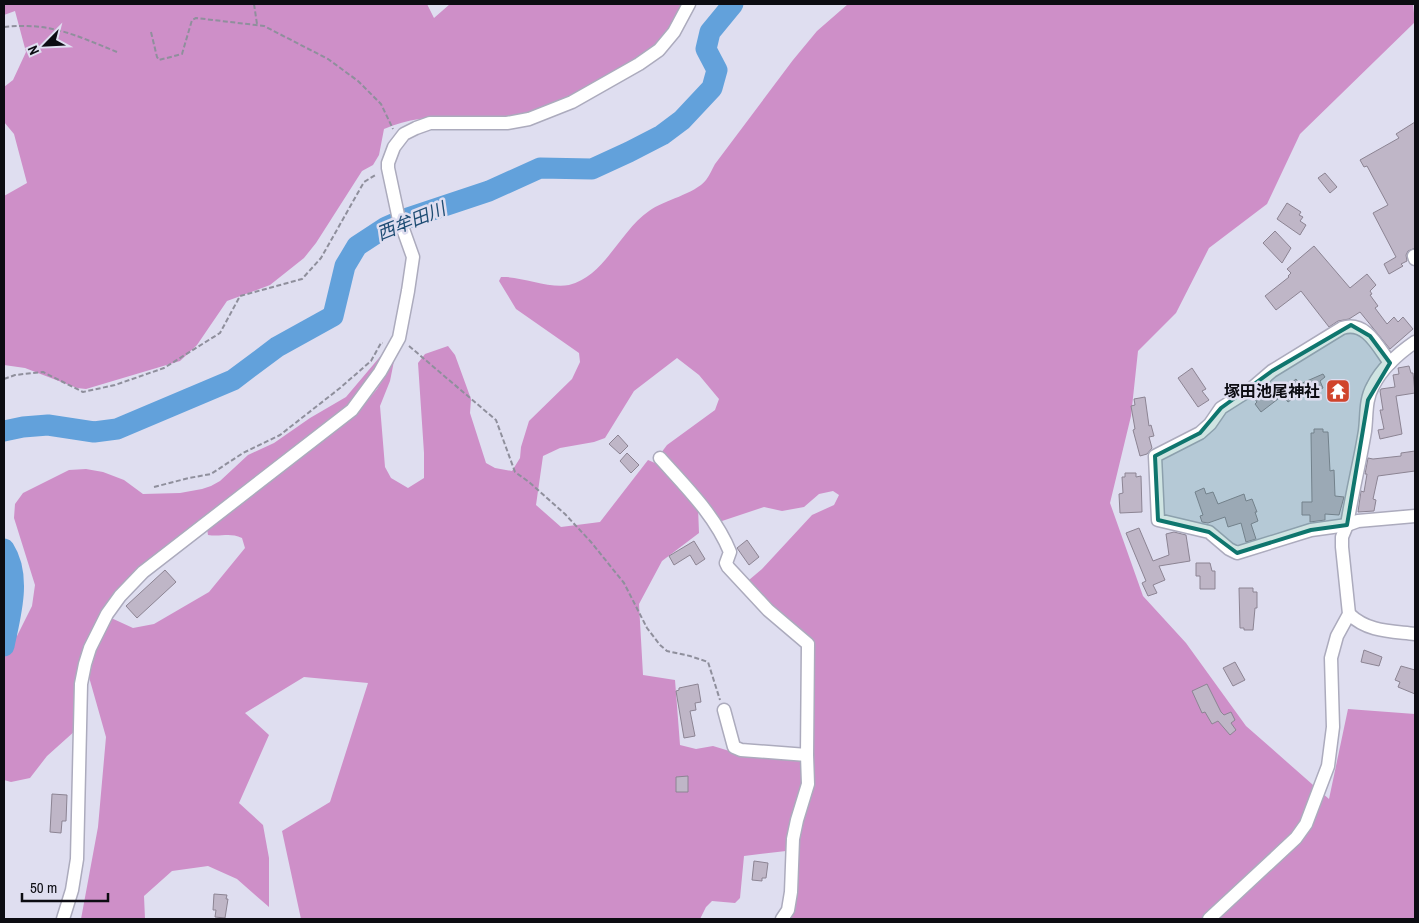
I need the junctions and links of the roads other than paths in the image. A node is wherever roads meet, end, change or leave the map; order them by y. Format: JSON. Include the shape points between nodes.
{"nodes":[{"id":1,"x":689,"y":4,"type":"edge"},
{"id":2,"x":1415,"y":342,"type":"edge"},
{"id":3,"x":1390,"y":364,"type":"junction"},
{"id":4,"x":660,"y":458,"type":"dead end"},
{"id":5,"x":1415,"y":516,"type":"edge"},
{"id":6,"x":1346,"y":525,"type":"junction"},
{"id":7,"x":1349,"y":614,"type":"junction"},
{"id":8,"x":1415,"y":634,"type":"edge"},
{"id":9,"x":724,"y":710,"type":"road end"},
{"id":10,"x":807,"y":755,"type":"junction"},
{"id":11,"x":63,"y":919,"type":"edge"},
{"id":12,"x":782,"y":919,"type":"edge"},
{"id":13,"x":1209,"y":919,"type":"edge"}],
"edges":[{"from":1,"to":11,"type":"street","via":[[674,32],[659,50],[572,102],[529,119],[507,123],[430,123],[404,134],[398,141],[388,168],[398,215],[412,257],[399,338],[380,372],[352,410],[143,572],[107,614],[90,648],[81,684],[77,859]]},
{"from":2,"to":3,"type":"street"},
{"from":3,"to":6,"type":"street","via":[[1372,387],[1368,400]]},
{"from":3,"to":6,"type":"street","via":[[1361,329],[1351,325],[1342,328],[1272,371],[1221,408],[1200,433],[1155,456],[1158,520],[1209,532],[1237,553],[1311,530]]},
{"from":4,"to":10,"type":"street","via":[[699,502],[721,534],[730,552],[726,563],[728,567],[768,610],[808,644]]},
{"from":5,"to":6,"type":"street"},
{"from":6,"to":7,"type":"street","via":[[1342,547]]},
{"from":7,"to":8,"type":"street","via":[[1357,622],[1372,628]]},
{"from":7,"to":13,"type":"street","via":[[1337,636],[1331,658],[1333,727],[1328,766],[1306,824],[1284,850]]},
{"from":9,"to":10,"type":"street","via":[[734,747]]},
{"from":10,"to":12,"type":"street","via":[[808,784],[793,839],[791,892],[788,910]]}]}
